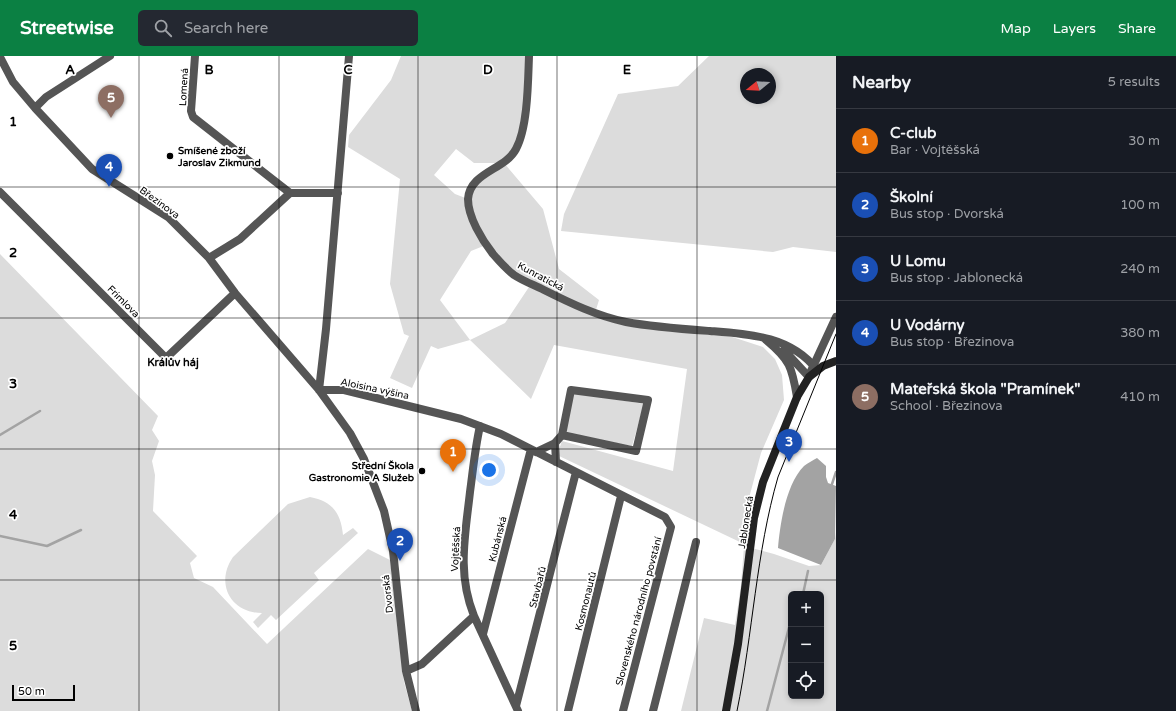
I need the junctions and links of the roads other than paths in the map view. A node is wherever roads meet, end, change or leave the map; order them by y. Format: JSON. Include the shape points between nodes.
{"nodes":[{"id":1,"x":0,"y":56,"type":"edge"},
{"id":2,"x":110,"y":56,"type":"edge"},
{"id":3,"x":195,"y":56,"type":"edge"},
{"id":4,"x":349,"y":56,"type":"edge"},
{"id":5,"x":529,"y":56,"type":"edge"},
{"id":6,"x":35,"y":108,"type":"junction"},
{"id":7,"x":0,"y":192,"type":"edge"},
{"id":8,"x":290,"y":193,"type":"junction"},
{"id":9,"x":338,"y":193,"type":"junction"},
{"id":10,"x":209,"y":258,"type":"junction"},
{"id":11,"x":235,"y":293,"type":"junction"},
{"id":12,"x":836,"y":317,"type":"edge"},
{"id":13,"x":761,"y":336,"type":"junction"},
{"id":14,"x":836,"y":361,"type":"edge"},
{"id":15,"x":815,"y":368,"type":"junction"},
{"id":16,"x":809,"y":377,"type":"junction"},
{"id":17,"x":319,"y":390,"type":"junction"},
{"id":18,"x":797,"y":398,"type":"junction"},
{"id":19,"x":480,"y":426,"type":"junction"},
{"id":20,"x":562,"y":436,"type":"junction"},
{"id":21,"x":555,"y":443,"type":"junction"},
{"id":22,"x":534,"y":450,"type":"junction"},
{"id":23,"x":556,"y":462,"type":"junction"},
{"id":24,"x":576,"y":472,"type":"junction"},
{"id":25,"x":621,"y":496,"type":"junction"},
{"id":26,"x":665,"y":517,"type":"joint"},
{"id":27,"x":696,"y":542,"type":"dead end"},
{"id":28,"x":474,"y":616,"type":"junction"},
{"id":29,"x":483,"y":634,"type":"junction"},
{"id":30,"x":406,"y":671,"type":"junction"},
{"id":31,"x":517,"y":708,"type":"edge"},
{"id":32,"x":416,"y":711,"type":"edge"},
{"id":33,"x":568,"y":711,"type":"edge"},
{"id":34,"x":623,"y":711,"type":"edge"},
{"id":35,"x":653,"y":711,"type":"edge"},
{"id":36,"x":726,"y":711,"type":"edge"}],
"edges":[{"from":1,"to":6,"type":"street","name":"Březinova","via":[[13,82]]},
{"from":2,"to":6,"type":"street","via":[[46,97]]},
{"from":3,"to":8,"type":"street","name":"Lomená","via":[[191,111],[193,117]]},
{"from":4,"to":9,"type":"street"},
{"from":5,"to":13,"type":"street","name":"Kunratická","via":[[524,114],[517,148],[504,163],[476,180],[468,199],[477,228],[490,250],[514,275],[575,306],[595,313],[625,322]]},
{"from":6,"to":10,"type":"street","name":"Březinova","via":[[92,169],[168,217]]},
{"from":7,"to":11,"type":"street","name":"Frimlova","via":[[166,358]]},
{"from":8,"to":9,"type":"street"},
{"from":8,"to":10,"type":"street","via":[[240,239]]},
{"from":9,"to":17,"type":"street"},
{"from":10,"to":11,"type":"street","name":"Březinova"},
{"from":11,"to":17,"type":"street","name":"Březinova"},
{"from":12,"to":15,"type":"street"},
{"from":13,"to":15,"type":"street","name":"Kunratická","via":[[786,345]]},
{"from":13,"to":16,"type":"street","name":"Kunratická","via":[[781,347]]},
{"from":13,"to":18,"type":"street","via":[[784,355],[794,377]]},
{"from":14,"to":15,"type":"main road","name":"Jablonecká"},
{"from":15,"to":16,"type":"main road","name":"Jablonecká"},
{"from":16,"to":18,"type":"main road","name":"Jablonecká"},
{"from":17,"to":19,"type":"street","name":"Aloisina výšina","via":[[344,390]]},
{"from":17,"to":30,"type":"street","name":"Dvorská","via":[[354,439],[384,511],[393,551]]},
{"from":18,"to":36,"type":"main road","name":"Jablonecká","via":[[763,482],[754,518],[735,667]]},
{"from":19,"to":22,"type":"street","name":"Aloisina výšina"},
{"from":19,"to":28,"type":"street","name":"Vojtěšská","via":[[463,548],[463,577]]},
{"from":20,"to":20,"type":"street","via":[[571,390],[648,400],[636,451]]},
{"from":20,"to":21,"type":"street"},
{"from":21,"to":22,"type":"street"},
{"from":21,"to":23,"type":"street"},
{"from":22,"to":23,"type":"street","name":"Aloisina výšina"},
{"from":22,"to":29,"type":"street","name":"Kubánská"},
{"from":23,"to":24,"type":"street","name":"Aloisina výšina"},
{"from":24,"to":25,"type":"street","name":"Aloisina výšina"},
{"from":24,"to":31,"type":"street","name":"Stavbařů"},
{"from":25,"to":26,"type":"street","name":"Aloisina výšina"},
{"from":25,"to":33,"type":"street","name":"Kosmonautů"},
{"from":26,"to":34,"type":"street","name":"Slovenského národního povstání","via":[[671,527]]},
{"from":27,"to":35,"type":"street"},
{"from":28,"to":29,"type":"street","name":"Vojtěšská"},
{"from":28,"to":30,"type":"street","via":[[422,664]]},
{"from":29,"to":31,"type":"street","name":"Vojtěšská"},
{"from":30,"to":32,"type":"street","name":"Dvorská"}]}
